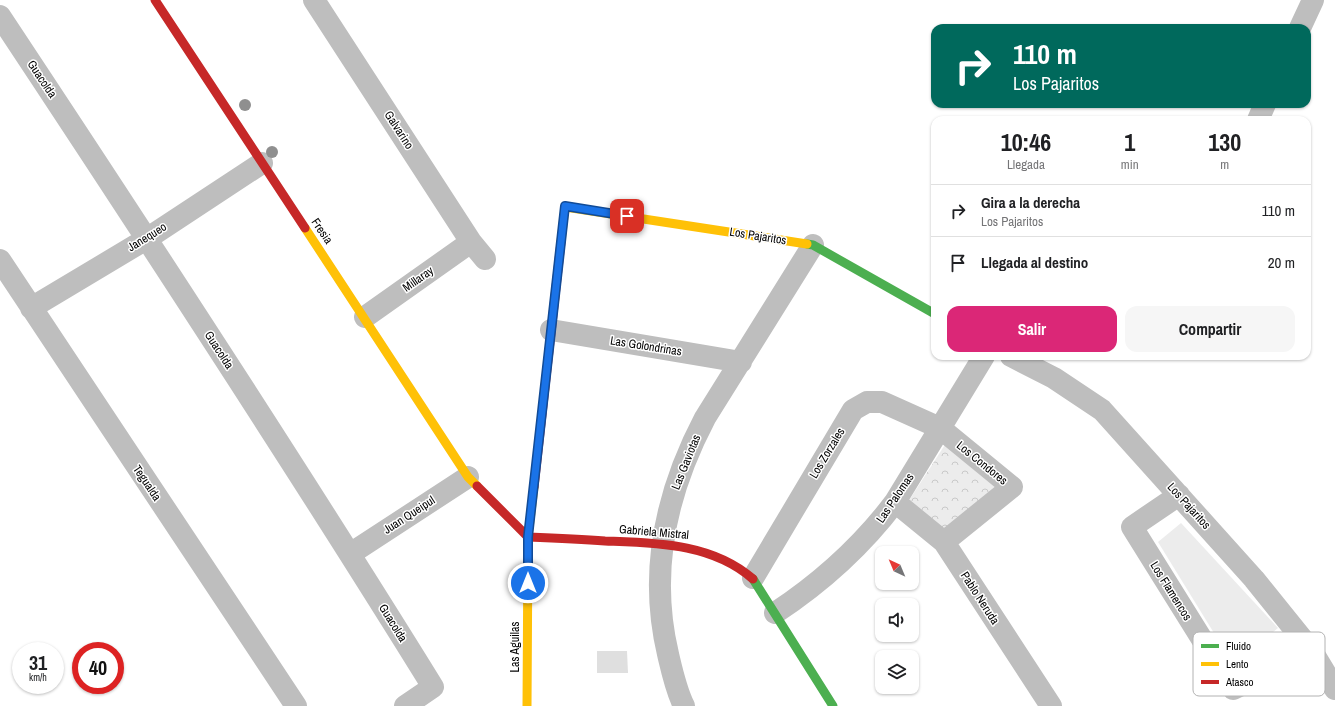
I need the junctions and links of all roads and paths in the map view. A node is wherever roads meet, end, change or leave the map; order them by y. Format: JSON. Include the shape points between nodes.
{"nodes":[{"id":1,"x":155,"y":0,"type":"edge"},
{"id":2,"x":314,"y":0,"type":"edge"},
{"id":3,"x":1313,"y":0,"type":"edge"},
{"id":4,"x":0,"y":16,"type":"edge"},
{"id":5,"x":1302,"y":24,"type":"edge"},
{"id":6,"x":262,"y":163,"type":"junction"},
{"id":7,"x":565,"y":206,"type":"joint"},
{"id":8,"x":148,"y":238,"type":"junction"},
{"id":9,"x":471,"y":242,"type":"junction"},
{"id":10,"x":813,"y":244,"type":"junction"},
{"id":11,"x":485,"y":259,"type":"dead end"},
{"id":12,"x":0,"y":260,"type":"edge"},
{"id":13,"x":31,"y":308,"type":"junction"},
{"id":14,"x":931,"y":312,"type":"edge"},
{"id":15,"x":365,"y":317,"type":"junction"},
{"id":16,"x":551,"y":330,"type":"junction"},
{"id":17,"x":982,"y":360,"type":"edge"},
{"id":18,"x":1019,"y":360,"type":"edge"},
{"id":19,"x":741,"y":362,"type":"junction"},
{"id":20,"x":940,"y":428,"type":"junction"},
{"id":21,"x":468,"y":477,"type":"junction"},
{"id":22,"x":1179,"y":495,"type":"junction"},
{"id":23,"x":895,"y":502,"type":"junction"},
{"id":24,"x":528,"y":537,"type":"junction"},
{"id":25,"x":944,"y":542,"type":"junction"},
{"id":26,"x":662,"y":543,"type":"junction"},
{"id":27,"x":350,"y":554,"type":"junction"},
{"id":28,"x":753,"y":578,"type":"junction"},
{"id":29,"x":775,"y":613,"type":"junction"},
{"id":30,"x":1197,"y":632,"type":"edge"},
{"id":31,"x":1297,"y":632,"type":"edge"},
{"id":32,"x":1325,"y":672,"type":"edge"},
{"id":33,"x":1335,"y":689,"type":"edge"},
{"id":34,"x":679,"y":704,"type":"edge"},
{"id":35,"x":296,"y":706,"type":"edge"},
{"id":36,"x":405,"y":706,"type":"edge"},
{"id":37,"x":527,"y":706,"type":"edge"},
{"id":38,"x":833,"y":706,"type":"edge"},
{"id":39,"x":1052,"y":706,"type":"edge"}],
"edges":[{"from":1,"to":6,"type":"street","name":"Fresia"},
{"from":2,"to":9,"type":"street","name":"Galvarino"},
{"from":3,"to":5,"type":"street"},
{"from":4,"to":8,"type":"street","name":"Guacolda"},
{"from":6,"to":8,"type":"street","name":"Janequeo"},
{"from":6,"to":15,"type":"street","name":"Fresia"},
{"from":7,"to":10,"type":"street","name":"Los Pajaritos"},
{"from":7,"to":16,"type":"street","name":"Las Aguilas"},
{"from":8,"to":13,"type":"street","name":"Janequeo"},
{"from":8,"to":27,"type":"street","name":"Guacolda"},
{"from":9,"to":11,"type":"street","name":"Galvarino"},
{"from":9,"to":15,"type":"street","name":"Millaray"},
{"from":10,"to":14,"type":"street","name":"Los Pajaritos"},
{"from":10,"to":19,"type":"street","name":"Las Gaviotas"},
{"from":12,"to":13,"type":"street","name":"Tegualda"},
{"from":13,"to":35,"type":"street","name":"Tegualda"},
{"from":15,"to":21,"type":"street","name":"Fresia"},
{"from":16,"to":19,"type":"street","name":"Las Golondrinas"},
{"from":16,"to":24,"type":"street","name":"Las Aguilas"},
{"from":17,"to":20,"type":"street","name":"Las Palomas"},
{"from":18,"to":22,"type":"street","name":"Los Pajaritos","via":[[1054,378],[1102,410]]},
{"from":19,"to":26,"type":"street","name":"Las Gaviotas","via":[[705,418],[690,448],[677,479]]},
{"from":20,"to":23,"type":"street","name":"Las Palomas"},
{"from":20,"to":25,"type":"street","name":"Los Condores","via":[[1012,487]]},
{"from":20,"to":28,"type":"street","name":"Los Zorzales","via":[[882,402],[867,402],[853,410]]},
{"from":21,"to":24,"type":"street"},
{"from":21,"to":27,"type":"street","name":"Juan Queipul"},
{"from":22,"to":30,"type":"street","name":"Los Flamencos","via":[[1132,527]]},
{"from":22,"to":31,"type":"street","name":"Los Pajaritos","via":[[1254,579]]},
{"from":23,"to":25,"type":"street","name":"Pablo Neruda"},
{"from":23,"to":29,"type":"street","name":"Las Palomas","via":[[871,533],[843,561],[822,580]]},
{"from":24,"to":26,"type":"street","name":"Gabriela Mistral"},
{"from":24,"to":37,"type":"street","name":"Las Aguilas"},
{"from":25,"to":39,"type":"street","name":"Pablo Neruda"},
{"from":26,"to":28,"type":"street","name":"Gabriela Mistral","via":[[680,545],[715,555],[729,561]]},
{"from":26,"to":34,"type":"street","name":"Las Gaviotas","via":[[662,623]]},
{"from":27,"to":36,"type":"street","name":"Guacolda","via":[[433,687]]},
{"from":28,"to":29,"type":"street","name":"Gabriela Mistral"},
{"from":29,"to":38,"type":"street","name":"Gabriela Mistral"},
{"from":32,"to":33,"type":"street","name":"Los Pajaritos"}]}
